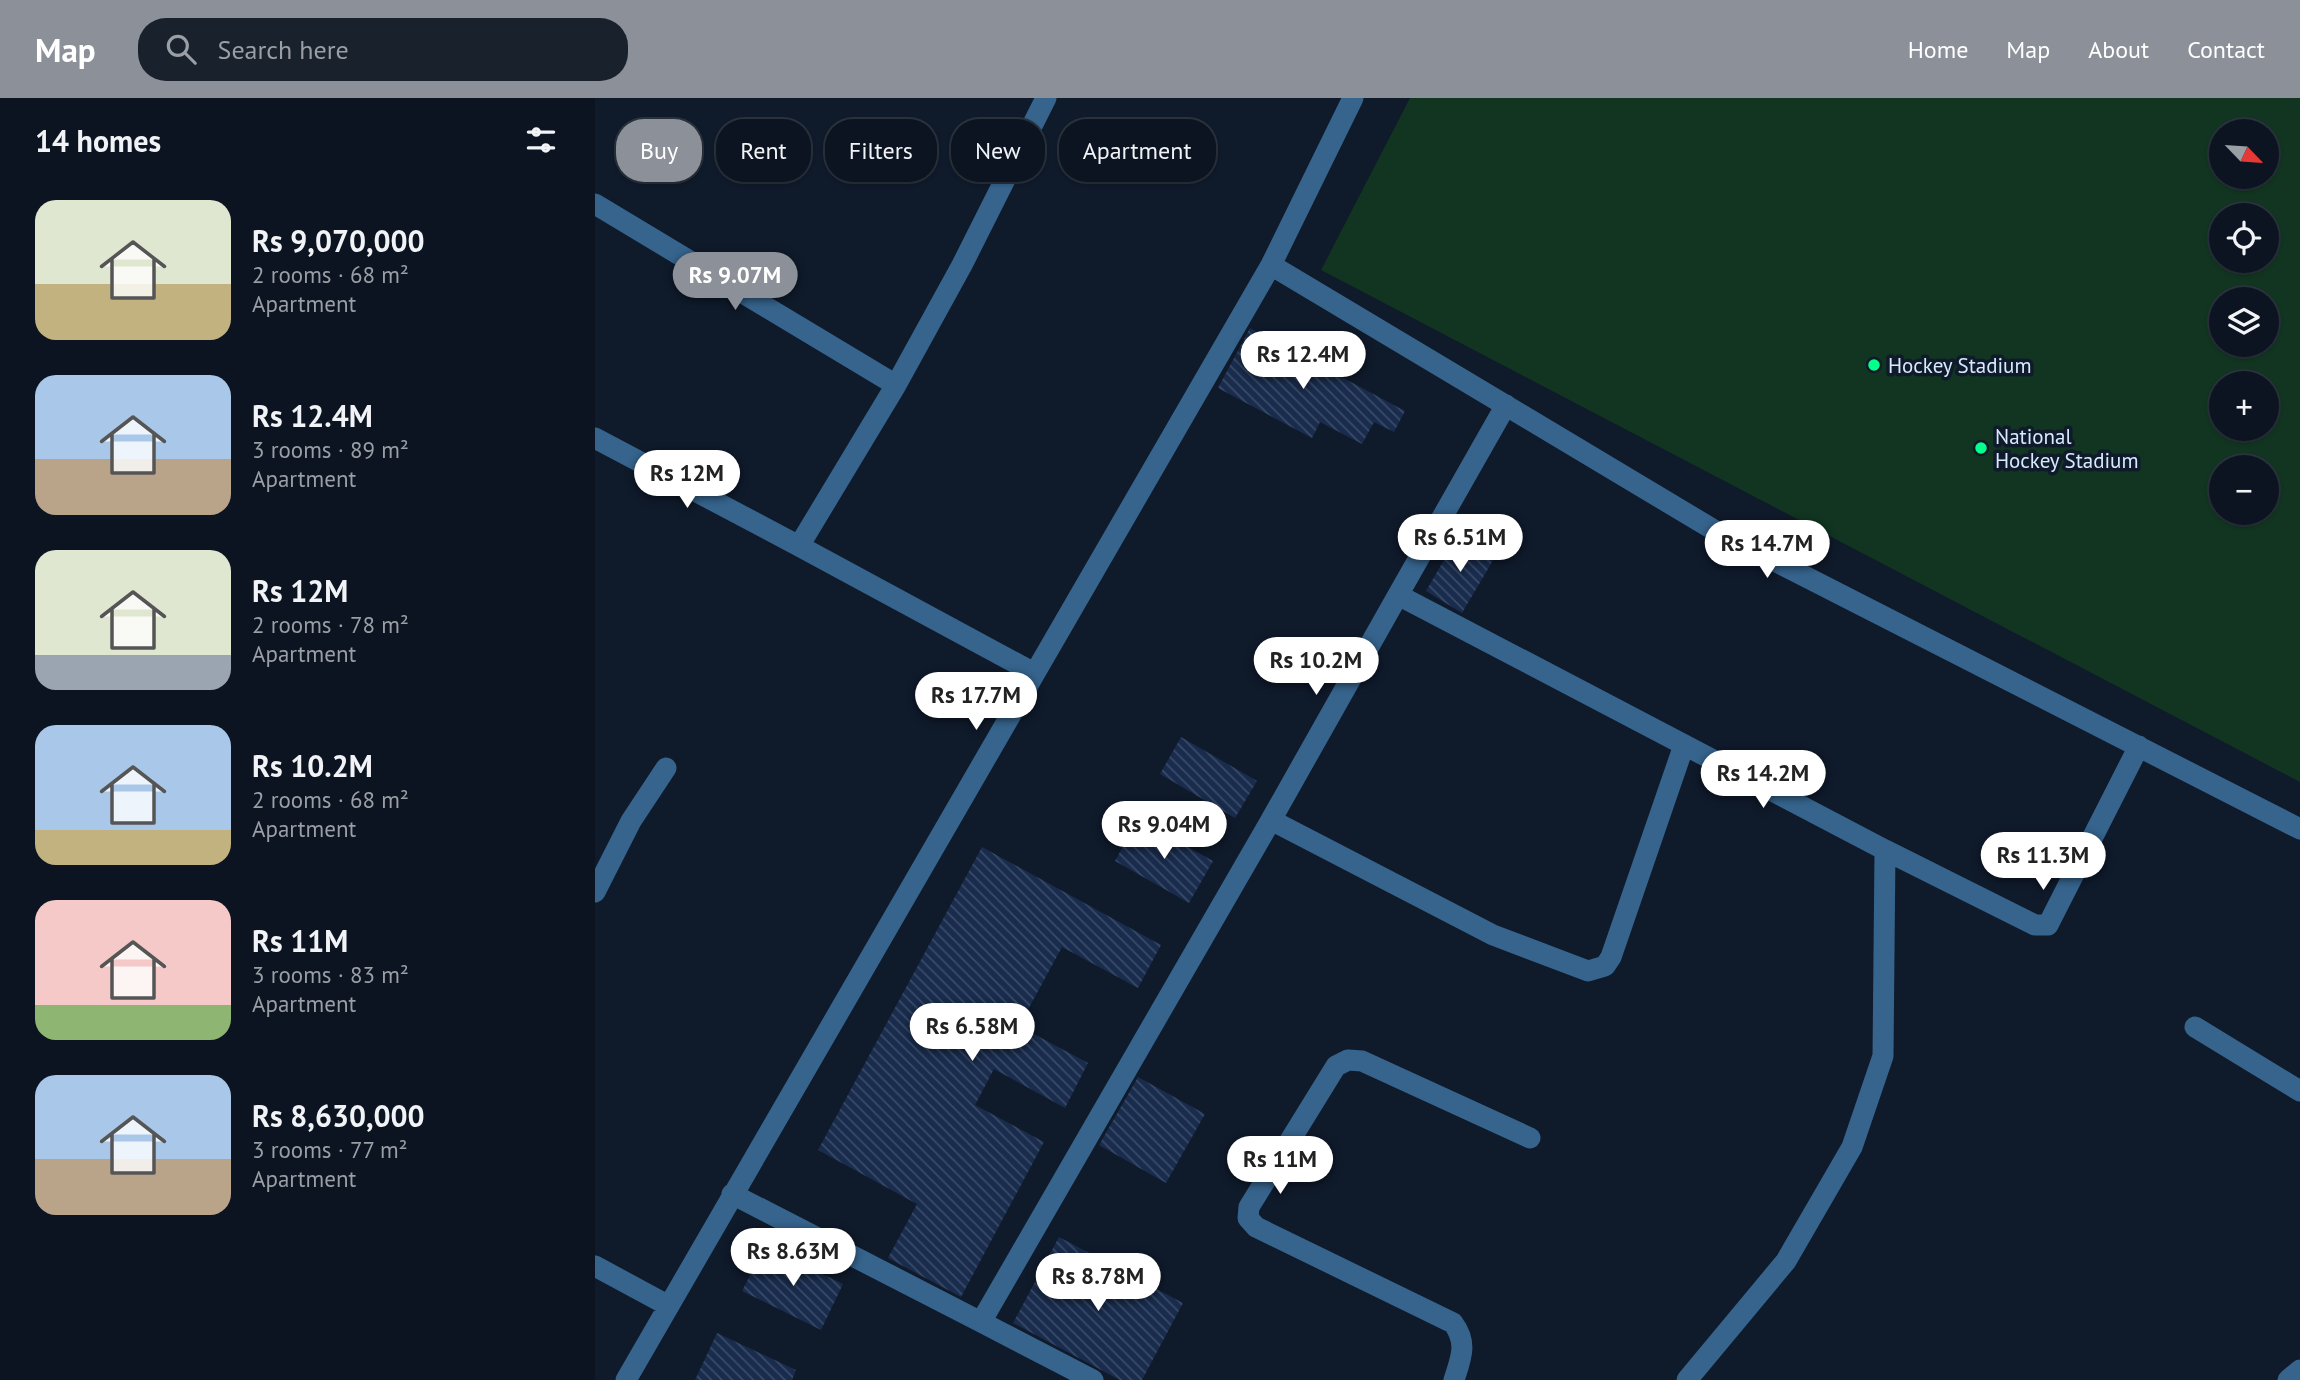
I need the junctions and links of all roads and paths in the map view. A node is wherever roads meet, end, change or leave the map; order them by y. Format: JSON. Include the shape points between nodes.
{"nodes":[{"id":1,"x":1046,"y":98,"type":"edge"},
{"id":2,"x":1353,"y":98,"type":"edge"},
{"id":3,"x":595,"y":204,"type":"edge"},
{"id":4,"x":1271,"y":265,"type":"junction"},
{"id":5,"x":896,"y":384,"type":"junction"},
{"id":6,"x":1506,"y":405,"type":"junction"},
{"id":7,"x":595,"y":438,"type":"edge"},
{"id":8,"x":799,"y":546,"type":"junction"},
{"id":9,"x":1398,"y":595,"type":"junction"},
{"id":10,"x":1034,"y":673,"type":"junction"},
{"id":11,"x":1684,"y":746,"type":"junction"},
{"id":12,"x":2139,"y":746,"type":"junction"},
{"id":13,"x":666,"y":768,"type":"dead end"},
{"id":14,"x":1271,"y":820,"type":"junction"},
{"id":15,"x":2300,"y":828,"type":"edge"},
{"id":16,"x":1885,"y":850,"type":"junction"},
{"id":17,"x":595,"y":892,"type":"edge"},
{"id":18,"x":2195,"y":1027,"type":"dead end"},
{"id":19,"x":2300,"y":1090,"type":"edge"},
{"id":20,"x":1530,"y":1138,"type":"dead end"},
{"id":21,"x":732,"y":1194,"type":"junction"},
{"id":22,"x":595,"y":1266,"type":"edge"},
{"id":23,"x":669,"y":1306,"type":"junction"},
{"id":24,"x":981,"y":1322,"type":"junction"},
{"id":25,"x":2300,"y":1370,"type":"edge"},
{"id":26,"x":627,"y":1380,"type":"edge"},
{"id":27,"x":1093,"y":1380,"type":"edge"},
{"id":28,"x":1454,"y":1380,"type":"edge"},
{"id":29,"x":1687,"y":1380,"type":"edge"},
{"id":30,"x":2288,"y":1380,"type":"edge"}],
"edges":[{"from":1,"to":5,"type":"street"},
{"from":2,"to":4,"type":"street"},
{"from":3,"to":5,"type":"street"},
{"from":4,"to":6,"type":"street"},
{"from":4,"to":10,"type":"street"},
{"from":5,"to":8,"type":"street"},
{"from":6,"to":9,"type":"street"},
{"from":6,"to":12,"type":"street","via":[[1714,530]]},
{"from":7,"to":8,"type":"street"},
{"from":8,"to":10,"type":"street"},
{"from":9,"to":11,"type":"street"},
{"from":9,"to":14,"type":"street"},
{"from":10,"to":21,"type":"street"},
{"from":11,"to":14,"type":"street","via":[[1611,957],[1605,966],[1588,971],[1493,935]]},
{"from":11,"to":16,"type":"street"},
{"from":12,"to":15,"type":"street"},
{"from":12,"to":16,"type":"street","via":[[2047,925],[2035,925]]},
{"from":13,"to":17,"type":"street","via":[[631,821]]},
{"from":14,"to":24,"type":"street"},
{"from":16,"to":29,"type":"street","via":[[1883,1056],[1852,1147],[1786,1261]]},
{"from":18,"to":19,"type":"street"},
{"from":20,"to":28,"type":"street","via":[[1362,1061],[1348,1060],[1336,1066],[1249,1207],[1248,1218],[1256,1227],[1453,1323],[1463,1335],[1464,1347]]},
{"from":21,"to":23,"type":"street"},
{"from":21,"to":24,"type":"street"},
{"from":22,"to":23,"type":"street"},
{"from":23,"to":26,"type":"street"},
{"from":24,"to":27,"type":"street"},
{"from":25,"to":30,"type":"street"}]}
